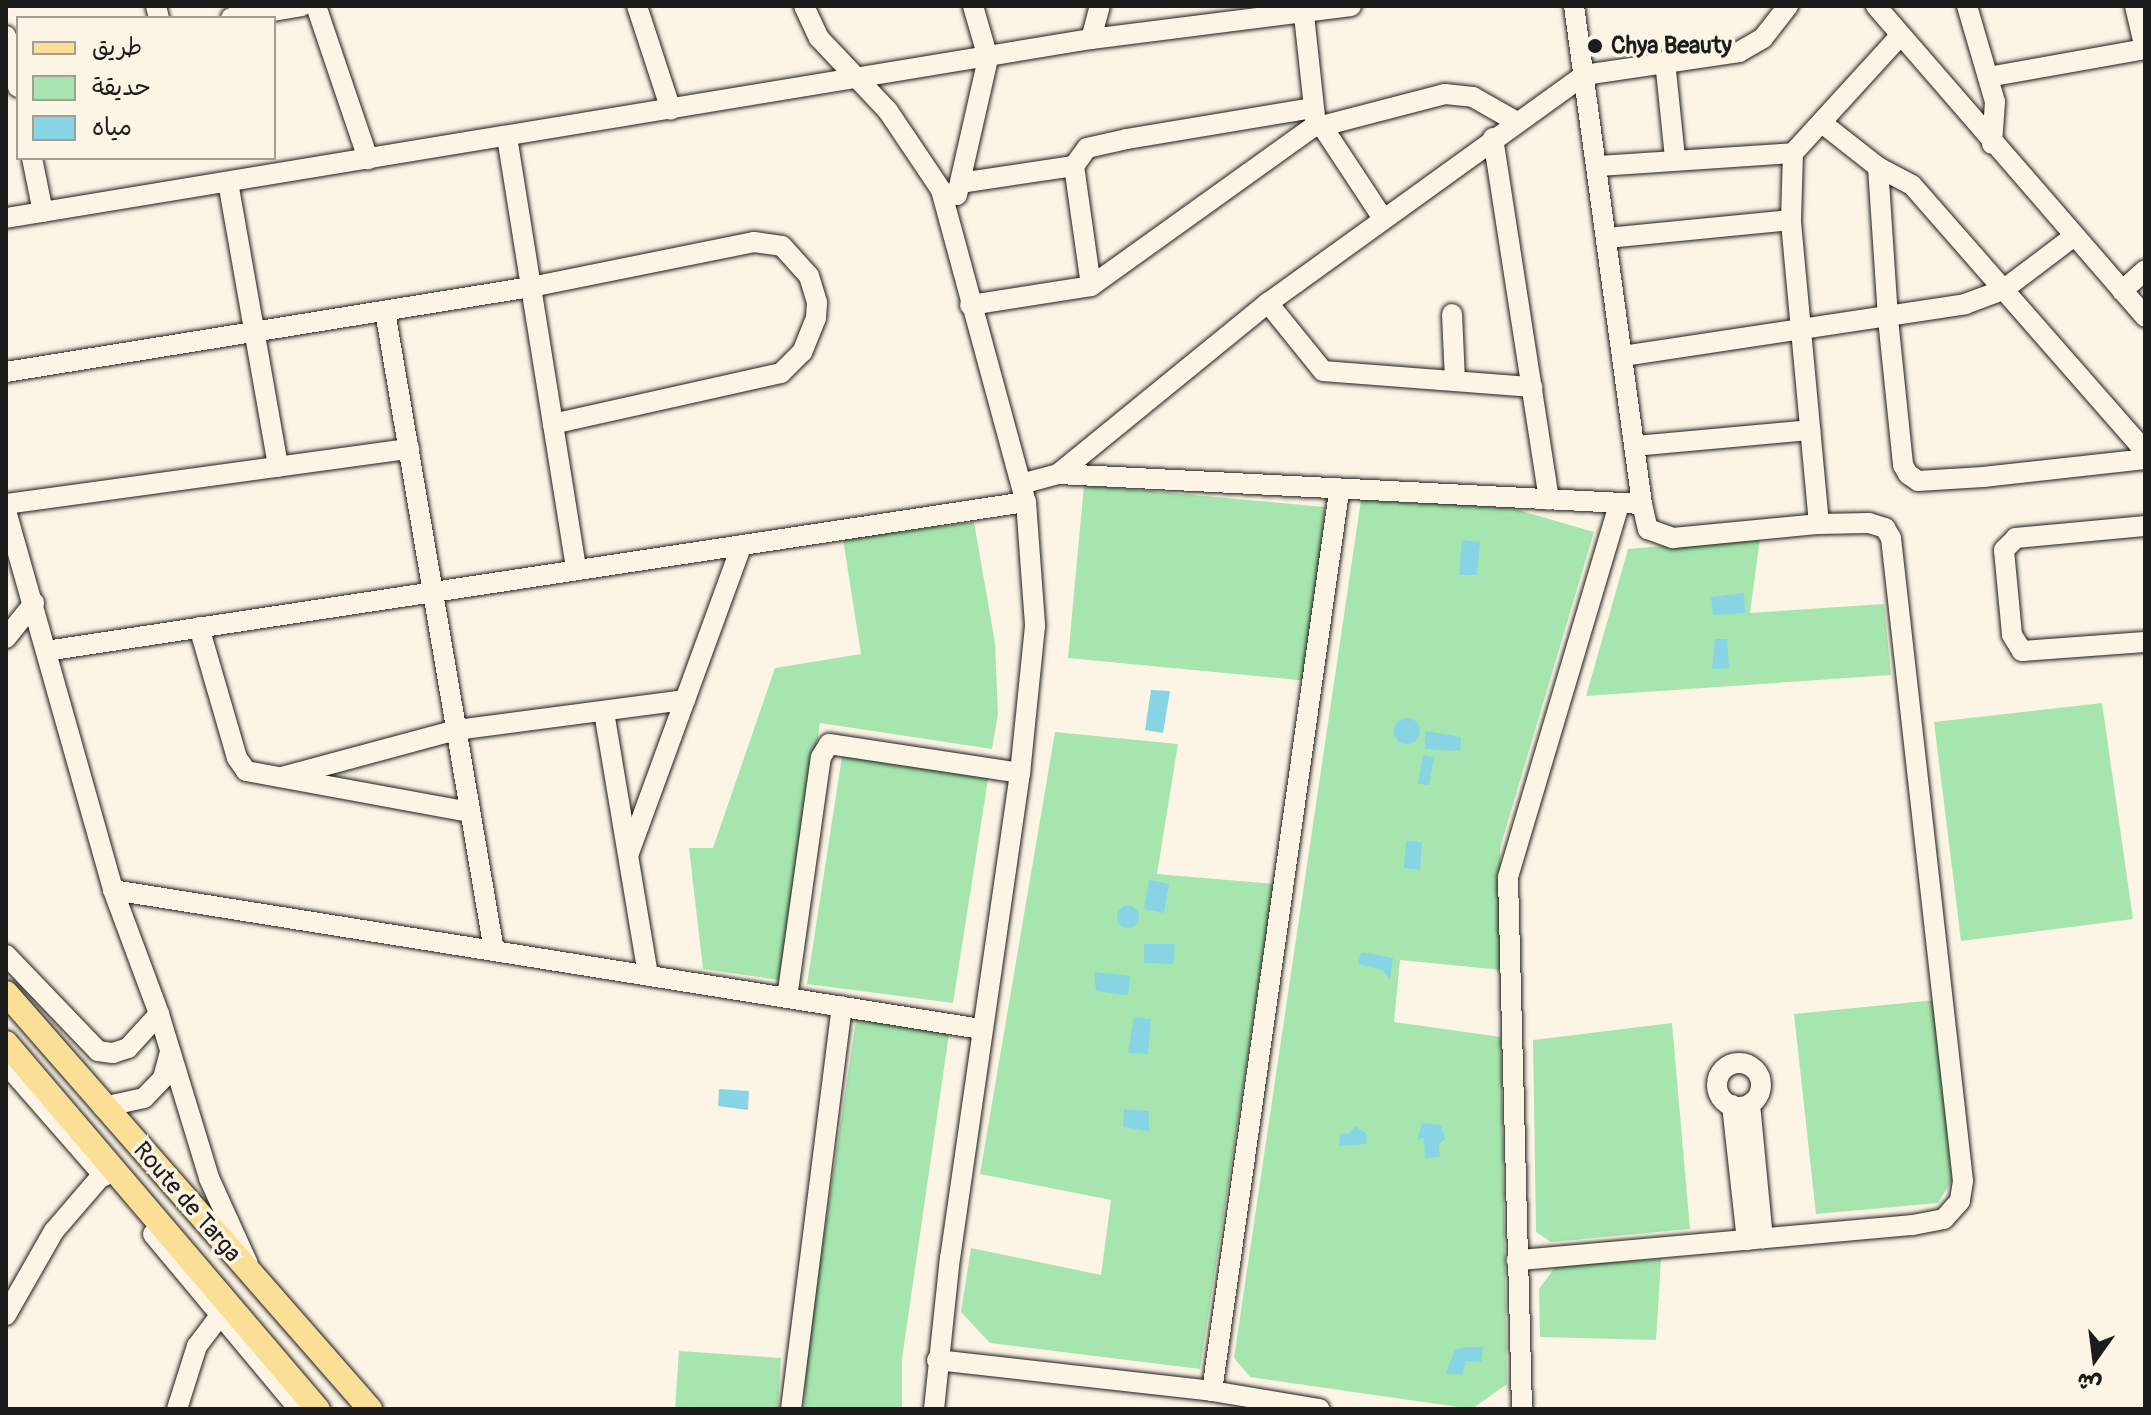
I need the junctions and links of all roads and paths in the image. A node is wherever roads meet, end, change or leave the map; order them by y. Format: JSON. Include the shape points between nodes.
{"nodes":[{"id":1,"x":302,"y":6,"type":"edge"},
{"id":2,"x":316,"y":6,"type":"edge"},
{"id":3,"x":637,"y":6,"type":"edge"},
{"id":4,"x":804,"y":6,"type":"edge"},
{"id":5,"x":973,"y":6,"type":"edge"},
{"id":6,"x":1100,"y":6,"type":"edge"},
{"id":7,"x":1351,"y":6,"type":"edge"},
{"id":8,"x":1574,"y":6,"type":"edge"},
{"id":9,"x":1788,"y":6,"type":"edge"},
{"id":10,"x":1876,"y":6,"type":"edge"},
{"id":11,"x":1967,"y":6,"type":"edge"},
{"id":12,"x":2135,"y":6,"type":"edge"},
{"id":13,"x":1304,"y":9,"type":"edge"},
{"id":14,"x":243,"y":16,"type":"edge"},
{"id":15,"x":1899,"y":37,"type":"junction"},
{"id":16,"x":1091,"y":39,"type":"junction"},
{"id":17,"x":2145,"y":49,"type":"edge"},
{"id":18,"x":10,"y":50,"type":"edge"},
{"id":19,"x":988,"y":58,"type":"junction"},
{"id":20,"x":1665,"y":61,"type":"junction"},
{"id":21,"x":1584,"y":75,"type":"junction"},
{"id":22,"x":1988,"y":77,"type":"junction"},
{"id":23,"x":16,"y":78,"type":"edge"},
{"id":24,"x":858,"y":79,"type":"junction"},
{"id":25,"x":671,"y":110,"type":"junction"},
{"id":26,"x":1317,"y":120,"type":"junction"},
{"id":27,"x":1515,"y":121,"type":"junction"},
{"id":28,"x":1822,"y":123,"type":"junction"},
{"id":29,"x":507,"y":137,"type":"junction"},
{"id":30,"x":1493,"y":138,"type":"junction"},
{"id":31,"x":1992,"y":144,"type":"junction"},
{"id":32,"x":1793,"y":153,"type":"junction"},
{"id":33,"x":1675,"y":158,"type":"junction"},
{"id":34,"x":368,"y":159,"type":"junction"},
{"id":35,"x":32,"y":160,"type":"edge"},
{"id":36,"x":1074,"y":166,"type":"junction"},
{"id":37,"x":1599,"y":166,"type":"junction"},
{"id":38,"x":1878,"y":167,"type":"junction"},
{"id":39,"x":228,"y":182,"type":"junction"},
{"id":40,"x":960,"y":183,"type":"junction"},
{"id":41,"x":43,"y":212,"type":"junction"},
{"id":42,"x":1382,"y":217,"type":"junction"},
{"id":43,"x":6,"y":218,"type":"edge"},
{"id":44,"x":1791,"y":220,"type":"junction"},
{"id":45,"x":951,"y":222,"type":"junction"},
{"id":46,"x":2073,"y":237,"type":"junction"},
{"id":47,"x":1607,"y":238,"type":"junction"},
{"id":48,"x":2145,"y":270,"type":"edge"},
{"id":49,"x":1091,"y":286,"type":"junction"},
{"id":50,"x":531,"y":287,"type":"junction"},
{"id":51,"x":2003,"y":290,"type":"junction"},
{"id":52,"x":2122,"y":291,"type":"junction"},
{"id":53,"x":1268,"y":303,"type":"junction"},
{"id":54,"x":970,"y":305,"type":"junction"},
{"id":55,"x":385,"y":311,"type":"junction"},
{"id":56,"x":1452,"y":314,"type":"dead end"},
{"id":57,"x":2145,"y":317,"type":"edge"},
{"id":58,"x":1888,"y":319,"type":"junction"},
{"id":59,"x":257,"y":331,"type":"junction"},
{"id":60,"x":1803,"y":332,"type":"junction"},
{"id":61,"x":1623,"y":356,"type":"junction"},
{"id":62,"x":6,"y":372,"type":"edge"},
{"id":63,"x":1455,"y":381,"type":"junction"},
{"id":64,"x":1532,"y":387,"type":"junction"},
{"id":65,"x":553,"y":424,"type":"junction"},
{"id":66,"x":1810,"y":430,"type":"junction"},
{"id":67,"x":1635,"y":446,"type":"junction"},
{"id":68,"x":409,"y":449,"type":"junction"},
{"id":69,"x":2145,"y":451,"type":"edge"},
{"id":70,"x":2145,"y":459,"type":"edge"},
{"id":71,"x":278,"y":467,"type":"junction"},
{"id":72,"x":1058,"y":474,"type":"junction"},
{"id":73,"x":1339,"y":492,"type":"junction"},
{"id":74,"x":1024,"y":493,"type":"junction"},
{"id":75,"x":1549,"y":500,"type":"junction"},
{"id":76,"x":6,"y":504,"type":"edge"},
{"id":77,"x":1619,"y":504,"type":"junction"},
{"id":78,"x":1642,"y":504,"type":"junction"},
{"id":79,"x":6,"y":511,"type":"edge"},
{"id":80,"x":1819,"y":524,"type":"junction"},
{"id":81,"x":2145,"y":526,"type":"edge"},
{"id":82,"x":742,"y":545,"type":"junction"},
{"id":83,"x":576,"y":570,"type":"junction"},
{"id":84,"x":433,"y":592,"type":"junction"},
{"id":85,"x":34,"y":603,"type":"junction"},
{"id":86,"x":199,"y":627,"type":"junction"},
{"id":87,"x":6,"y":638,"type":"edge"},
{"id":88,"x":2145,"y":642,"type":"edge"},
{"id":89,"x":46,"y":651,"type":"junction"},
{"id":90,"x":685,"y":700,"type":"junction"},
{"id":91,"x":604,"y":712,"type":"junction"},
{"id":92,"x":456,"y":730,"type":"junction"},
{"id":93,"x":1020,"y":773,"type":"junction"},
{"id":94,"x":282,"y":777,"type":"junction"},
{"id":95,"x":470,"y":812,"type":"junction"},
{"id":96,"x":629,"y":853,"type":"junction"},
{"id":97,"x":113,"y":890,"type":"junction"},
{"id":98,"x":494,"y":951,"type":"junction"},
{"id":99,"x":6,"y":955,"type":"edge"},
{"id":100,"x":648,"y":975,"type":"junction"},
{"id":101,"x":6,"y":993,"type":"edge"},
{"id":102,"x":787,"y":998,"type":"junction"},
{"id":103,"x":842,"y":1006,"type":"junction"},
{"id":104,"x":159,"y":1014,"type":"junction"},
{"id":105,"x":981,"y":1029,"type":"junction"},
{"id":106,"x":6,"y":1043,"type":"edge"},
{"id":107,"x":170,"y":1048,"type":"junction"},
{"id":108,"x":6,"y":1064,"type":"edge"},
{"id":109,"x":1741,"y":1105,"type":"dead end"},
{"id":110,"x":103,"y":1107,"type":"junction"},
{"id":111,"x":103,"y":1174,"type":"junction"},
{"id":112,"x":1755,"y":1239,"type":"junction"},
{"id":113,"x":1517,"y":1260,"type":"junction"},
{"id":114,"x":256,"y":1280,"type":"junction"},
{"id":115,"x":6,"y":1315,"type":"edge"},
{"id":116,"x":220,"y":1316,"type":"junction"},
{"id":117,"x":937,"y":1360,"type":"junction"},
{"id":118,"x":1212,"y":1391,"type":"junction"},
{"id":119,"x":177,"y":1409,"type":"edge"},
{"id":120,"x":299,"y":1409,"type":"edge"},
{"id":121,"x":318,"y":1409,"type":"edge"},
{"id":122,"x":370,"y":1409,"type":"edge"},
{"id":123,"x":791,"y":1409,"type":"edge"},
{"id":124,"x":934,"y":1409,"type":"edge"},
{"id":125,"x":1320,"y":1409,"type":"edge"},
{"id":126,"x":1522,"y":1409,"type":"edge"}],
"edges":[{"from":1,"to":14,"type":"street"},
{"from":2,"to":34,"type":"street"},
{"from":3,"to":25,"type":"street"},
{"from":4,"to":24,"type":"street","via":[[819,38]]},
{"from":5,"to":19,"type":"street"},
{"from":6,"to":16,"type":"street"},
{"from":7,"to":13,"type":"street"},
{"from":8,"to":21,"type":"street"},
{"from":9,"to":20,"type":"street","via":[[1750,48]]},
{"from":10,"to":15,"type":"street"},
{"from":11,"to":22,"type":"street"},
{"from":12,"to":17,"type":"street"},
{"from":13,"to":16,"type":"street"},
{"from":13,"to":26,"type":"street"},
{"from":15,"to":28,"type":"street"},
{"from":15,"to":31,"type":"street"},
{"from":16,"to":19,"type":"street"},
{"from":17,"to":22,"type":"street"},
{"from":18,"to":23,"type":"street"},
{"from":19,"to":24,"type":"street"},
{"from":19,"to":40,"type":"street"},
{"from":20,"to":21,"type":"street"},
{"from":20,"to":33,"type":"street"},
{"from":21,"to":27,"type":"street"},
{"from":21,"to":37,"type":"street"},
{"from":22,"to":31,"type":"street","via":[[1995,102]]},
{"from":24,"to":25,"type":"street"},
{"from":24,"to":45,"type":"street","via":[[925,160]]},
{"from":25,"to":29,"type":"street"},
{"from":26,"to":27,"type":"street","via":[[1445,94],[1473,97]]},
{"from":26,"to":36,"type":"street","via":[[1087,148]]},
{"from":26,"to":42,"type":"street"},
{"from":26,"to":49,"type":"street"},
{"from":27,"to":30,"type":"street"},
{"from":28,"to":32,"type":"street"},
{"from":28,"to":38,"type":"street"},
{"from":29,"to":34,"type":"street"},
{"from":29,"to":50,"type":"street"},
{"from":30,"to":42,"type":"street"},
{"from":30,"to":64,"type":"street"},
{"from":31,"to":46,"type":"street"},
{"from":32,"to":33,"type":"street"},
{"from":32,"to":44,"type":"street"},
{"from":33,"to":37,"type":"street"},
{"from":34,"to":39,"type":"street"},
{"from":35,"to":41,"type":"street"},
{"from":36,"to":40,"type":"street"},
{"from":36,"to":49,"type":"street"},
{"from":37,"to":47,"type":"street"},
{"from":38,"to":51,"type":"street","via":[[1912,185]]},
{"from":38,"to":58,"type":"street"},
{"from":39,"to":41,"type":"street"},
{"from":39,"to":59,"type":"street"},
{"from":40,"to":45,"type":"street"},
{"from":41,"to":43,"type":"street"},
{"from":42,"to":53,"type":"street"},
{"from":44,"to":47,"type":"street"},
{"from":44,"to":60,"type":"street"},
{"from":45,"to":54,"type":"street"},
{"from":46,"to":51,"type":"street"},
{"from":46,"to":52,"type":"street"},
{"from":47,"to":61,"type":"street"},
{"from":48,"to":52,"type":"street"},
{"from":49,"to":54,"type":"street"},
{"from":50,"to":55,"type":"street"},
{"from":50,"to":65,"type":"street"},
{"from":50,"to":65,"type":"street","via":[[770,241],[800,264],[817,303],[802,352],[781,373]]},
{"from":51,"to":58,"type":"street","via":[[1965,304]]},
{"from":51,"to":69,"type":"street"},
{"from":52,"to":57,"type":"street"},
{"from":53,"to":63,"type":"street","via":[[1323,371]]},
{"from":53,"to":72,"type":"street"},
{"from":54,"to":74,"type":"street"},
{"from":55,"to":59,"type":"street"},
{"from":55,"to":68,"type":"street"},
{"from":56,"to":63,"type":"street"},
{"from":58,"to":60,"type":"street"},
{"from":58,"to":70,"type":"street","via":[[1903,465],[1918,481]]},
{"from":59,"to":62,"type":"street"},
{"from":59,"to":71,"type":"street"},
{"from":60,"to":61,"type":"street"},
{"from":60,"to":66,"type":"street"},
{"from":61,"to":67,"type":"street"},
{"from":63,"to":64,"type":"street"},
{"from":64,"to":75,"type":"street"},
{"from":65,"to":83,"type":"street"},
{"from":66,"to":67,"type":"street"},
{"from":66,"to":80,"type":"street"},
{"from":67,"to":78,"type":"street"},
{"from":68,"to":71,"type":"street"},
{"from":68,"to":84,"type":"street"},
{"from":71,"to":76,"type":"street"},
{"from":72,"to":73,"type":"street"},
{"from":72,"to":74,"type":"street"},
{"from":73,"to":75,"type":"street"},
{"from":73,"to":118,"type":"street"},
{"from":74,"to":82,"type":"street"},
{"from":74,"to":93,"type":"street","via":[[1035,626]]},
{"from":75,"to":77,"type":"street"},
{"from":77,"to":78,"type":"street"},
{"from":77,"to":113,"type":"street","via":[[1510,860]]},
{"from":78,"to":80,"type":"street","via":[[1648,529],[1662,537]]},
{"from":79,"to":85,"type":"street"},
{"from":80,"to":112,"type":"street","via":[[1869,523],[1885,528],[1891,538],[1963,1181],[1960,1201],[1944,1219]]},
{"from":81,"to":88,"type":"street","via":[[2016,538],[2004,550],[2012,635],[2022,651]]},
{"from":82,"to":83,"type":"street"},
{"from":82,"to":90,"type":"street"},
{"from":83,"to":84,"type":"street"},
{"from":84,"to":86,"type":"street"},
{"from":84,"to":92,"type":"street"},
{"from":85,"to":87,"type":"street"},
{"from":85,"to":89,"type":"street"},
{"from":86,"to":89,"type":"street"},
{"from":86,"to":94,"type":"street","via":[[240,766],[253,774]]},
{"from":89,"to":97,"type":"street"},
{"from":90,"to":91,"type":"street"},
{"from":90,"to":96,"type":"street"},
{"from":91,"to":92,"type":"street"},
{"from":91,"to":96,"type":"street"},
{"from":92,"to":94,"type":"street"},
{"from":92,"to":95,"type":"street"},
{"from":93,"to":102,"type":"street","via":[[829,744],[821,757]]},
{"from":93,"to":105,"type":"street"},
{"from":94,"to":95,"type":"street"},
{"from":95,"to":98,"type":"street"},
{"from":96,"to":100,"type":"street"},
{"from":97,"to":98,"type":"street"},
{"from":97,"to":104,"type":"street"},
{"from":98,"to":100,"type":"street"},
{"from":99,"to":104,"type":"street","via":[[98,1051],[128,1048]]},
{"from":100,"to":102,"type":"street"},
{"from":101,"to":110,"type":"main road","name":"Route de Targa"},
{"from":102,"to":103,"type":"street"},
{"from":103,"to":105,"type":"street"},
{"from":103,"to":123,"type":"street"},
{"from":104,"to":107,"type":"street"},
{"from":105,"to":117,"type":"street"},
{"from":106,"to":121,"type":"main road","name":"Route de Targa"},
{"from":107,"to":110,"type":"street","via":[[169,1065],[154,1089],[131,1104]]},
{"from":107,"to":114,"type":"street","via":[[209,1178]]},
{"from":108,"to":111,"type":"street"},
{"from":109,"to":112,"type":"street"},
{"from":110,"to":114,"type":"main road","name":"Route de Targa"},
{"from":111,"to":115,"type":"street","via":[[45,1243]]},
{"from":111,"to":116,"type":"street"},
{"from":112,"to":113,"type":"street"},
{"from":113,"to":126,"type":"street"},
{"from":114,"to":122,"type":"main road","name":"Route de Targa"},
{"from":116,"to":119,"type":"street","via":[[197,1346]]},
{"from":116,"to":120,"type":"street"},
{"from":117,"to":118,"type":"street"},
{"from":117,"to":124,"type":"street"},
{"from":118,"to":125,"type":"street"}]}
